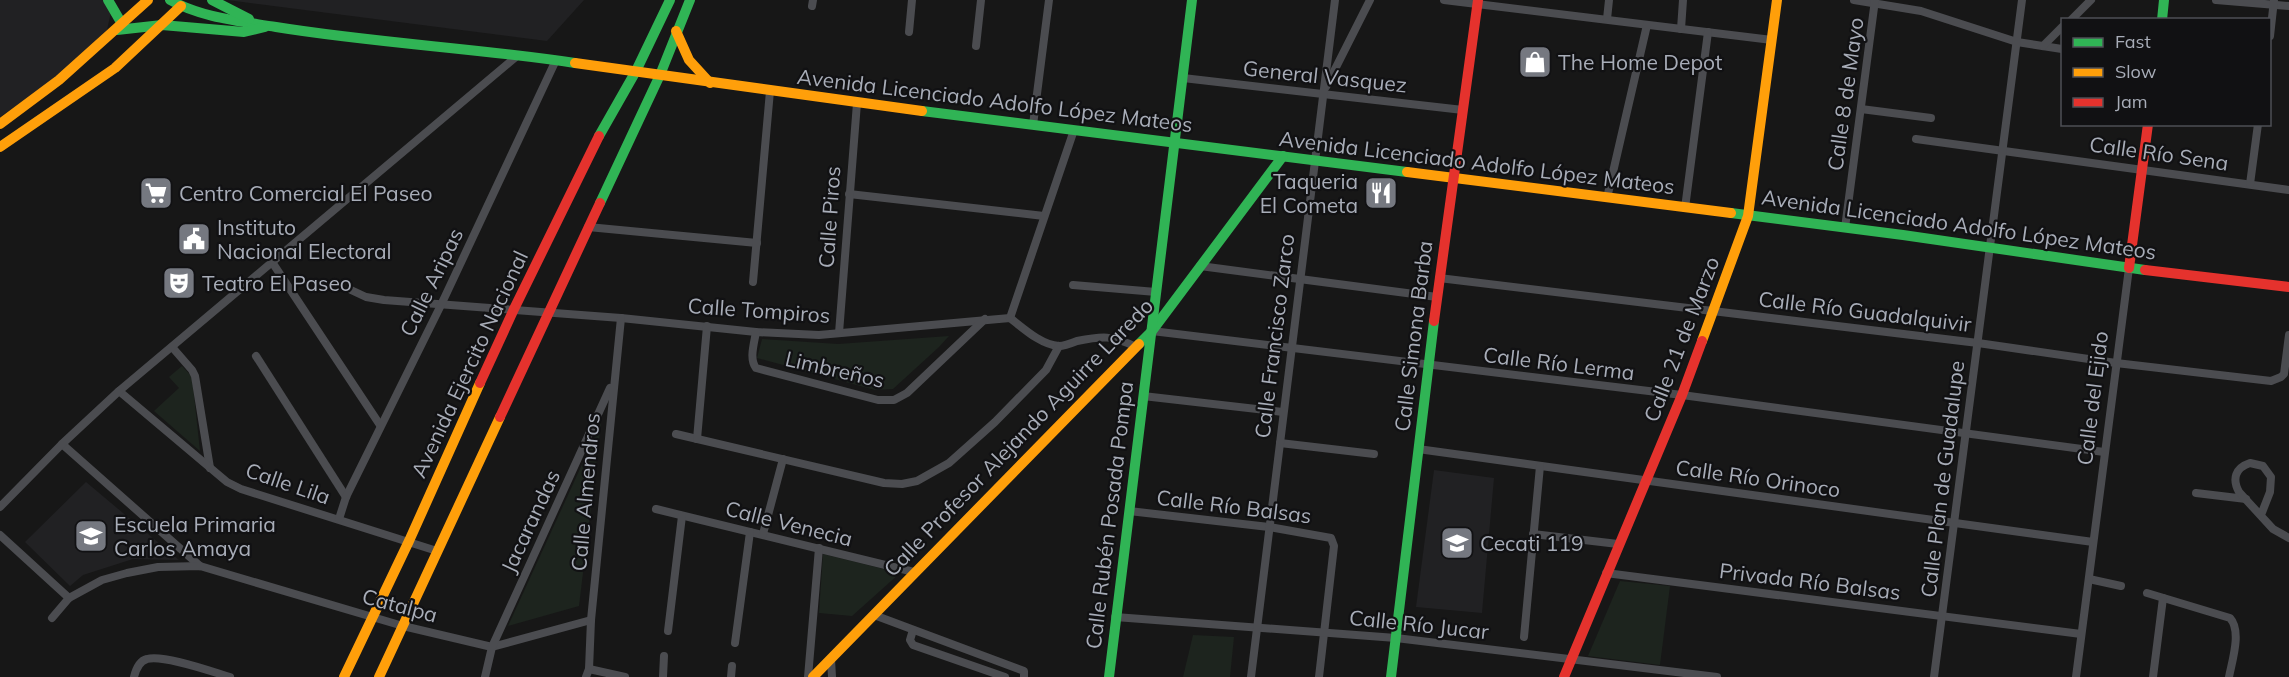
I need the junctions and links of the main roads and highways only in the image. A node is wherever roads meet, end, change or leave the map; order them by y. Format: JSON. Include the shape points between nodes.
{"nodes":[{"id":1,"x":108,"y":0,"type":"edge"},
{"id":2,"x":148,"y":0,"type":"edge"},
{"id":3,"x":170,"y":0,"type":"edge"},
{"id":4,"x":212,"y":0,"type":"edge"},
{"id":5,"x":670,"y":0,"type":"edge"},
{"id":6,"x":690,"y":0,"type":"edge"},
{"id":7,"x":1192,"y":0,"type":"edge"},
{"id":8,"x":1777,"y":0,"type":"edge"},
{"id":9,"x":2164,"y":0,"type":"edge"},
{"id":10,"x":1477,"y":2,"type":"edge"},
{"id":11,"x":184,"y":3,"type":"edge"},
{"id":12,"x":2162,"y":18,"type":"edge"},
{"id":13,"x":255,"y":23,"type":"junction"},
{"id":14,"x":162,"y":25,"type":"junction"},
{"id":15,"x":119,"y":27,"type":"junction"},
{"id":16,"x":272,"y":27,"type":"junction"},
{"id":17,"x":676,"y":31,"type":"junction"},
{"id":18,"x":636,"y":71,"type":"junction"},
{"id":19,"x":660,"y":75,"type":"junction"},
{"id":20,"x":711,"y":83,"type":"junction"},
{"id":21,"x":0,"y":124,"type":"edge"},
{"id":22,"x":2148,"y":126,"type":"edge"},
{"id":23,"x":1176,"y":143,"type":"junction"},
{"id":24,"x":0,"y":147,"type":"edge"},
{"id":25,"x":1282,"y":156,"type":"junction"},
{"id":26,"x":1453,"y":178,"type":"junction"},
{"id":27,"x":1748,"y":216,"type":"junction"},
{"id":28,"x":2129,"y":267,"type":"junction"},
{"id":29,"x":2289,"y":286,"type":"edge"},
{"id":30,"x":1152,"y":331,"type":"junction"},
{"id":31,"x":344,"y":677,"type":"edge"},
{"id":32,"x":379,"y":677,"type":"edge"},
{"id":33,"x":813,"y":677,"type":"edge"},
{"id":34,"x":1109,"y":677,"type":"edge"},
{"id":35,"x":1391,"y":677,"type":"edge"},
{"id":36,"x":1564,"y":677,"type":"edge"}],
"edges":[{"from":1,"to":15,"type":"main road"},
{"from":2,"to":15,"type":"main road"},
{"from":3,"to":11,"type":"main road"},
{"from":4,"to":13,"type":"main road"},
{"from":5,"to":18,"type":"main road","name":"Avenida Ejercito Nacional"},
{"from":6,"to":17,"type":"main road"},
{"from":7,"to":23,"type":"main road","name":"Calle Rubén Posada Pompa"},
{"from":8,"to":27,"type":"main road","name":"Calle 21 de Marzo"},
{"from":9,"to":12,"type":"main road"},
{"from":10,"to":26,"type":"main road","name":"Calle Simona Barba"},
{"from":11,"to":13,"type":"main road","via":[[216,17]]},
{"from":11,"to":14,"type":"main road"},
{"from":13,"to":16,"type":"main road"},
{"from":14,"to":15,"type":"main road"},
{"from":14,"to":16,"type":"main road","via":[[244,33]]},
{"from":14,"to":24,"type":"main road","via":[[115,68]]},
{"from":15,"to":21,"type":"main road","via":[[61,80]]},
{"from":16,"to":18,"type":"main road","name":"Avenida Licenciado Adolfo López Mateos"},
{"from":17,"to":19,"type":"main road"},
{"from":17,"to":20,"type":"main road","via":[[687,60]]},
{"from":18,"to":19,"type":"main road","name":"Avenida Licenciado Adolfo López Mateos"},
{"from":18,"to":31,"type":"main road","name":"Avenida Ejercito Nacional","via":[[514,309]]},
{"from":19,"to":20,"type":"main road","name":"Avenida Licenciado Adolfo López Mateos"},
{"from":19,"to":32,"type":"main road"},
{"from":20,"to":23,"type":"main road","name":"Avenida Licenciado Adolfo López Mateos"},
{"from":22,"to":28,"type":"main road","name":"Calle del Ejido"},
{"from":23,"to":25,"type":"main road","name":"Avenida Licenciado Adolfo López Mateos"},
{"from":23,"to":30,"type":"main road","name":"Calle Rubén Posada Pompa"},
{"from":25,"to":26,"type":"main road","name":"Avenida Licenciado Adolfo López Mateos"},
{"from":25,"to":30,"type":"main road","name":"Calle Profesor Alejando Aguirre Laredo"},
{"from":26,"to":27,"type":"main road","name":"Avenida Licenciado Adolfo López Mateos"},
{"from":26,"to":35,"type":"main road","name":"Calle Simona Barba"},
{"from":27,"to":28,"type":"main road","name":"Avenida Licenciado Adolfo López Mateos"},
{"from":27,"to":36,"type":"main road","name":"Calle 21 de Marzo","via":[[1682,395]]},
{"from":28,"to":29,"type":"main road","name":"Avenida Licenciado Adolfo López Mateos"},
{"from":30,"to":33,"type":"main road","name":"Calle Profesor Alejando Aguirre Laredo"},
{"from":30,"to":34,"type":"main road","name":"Calle Rubén Posada Pompa"}]}
